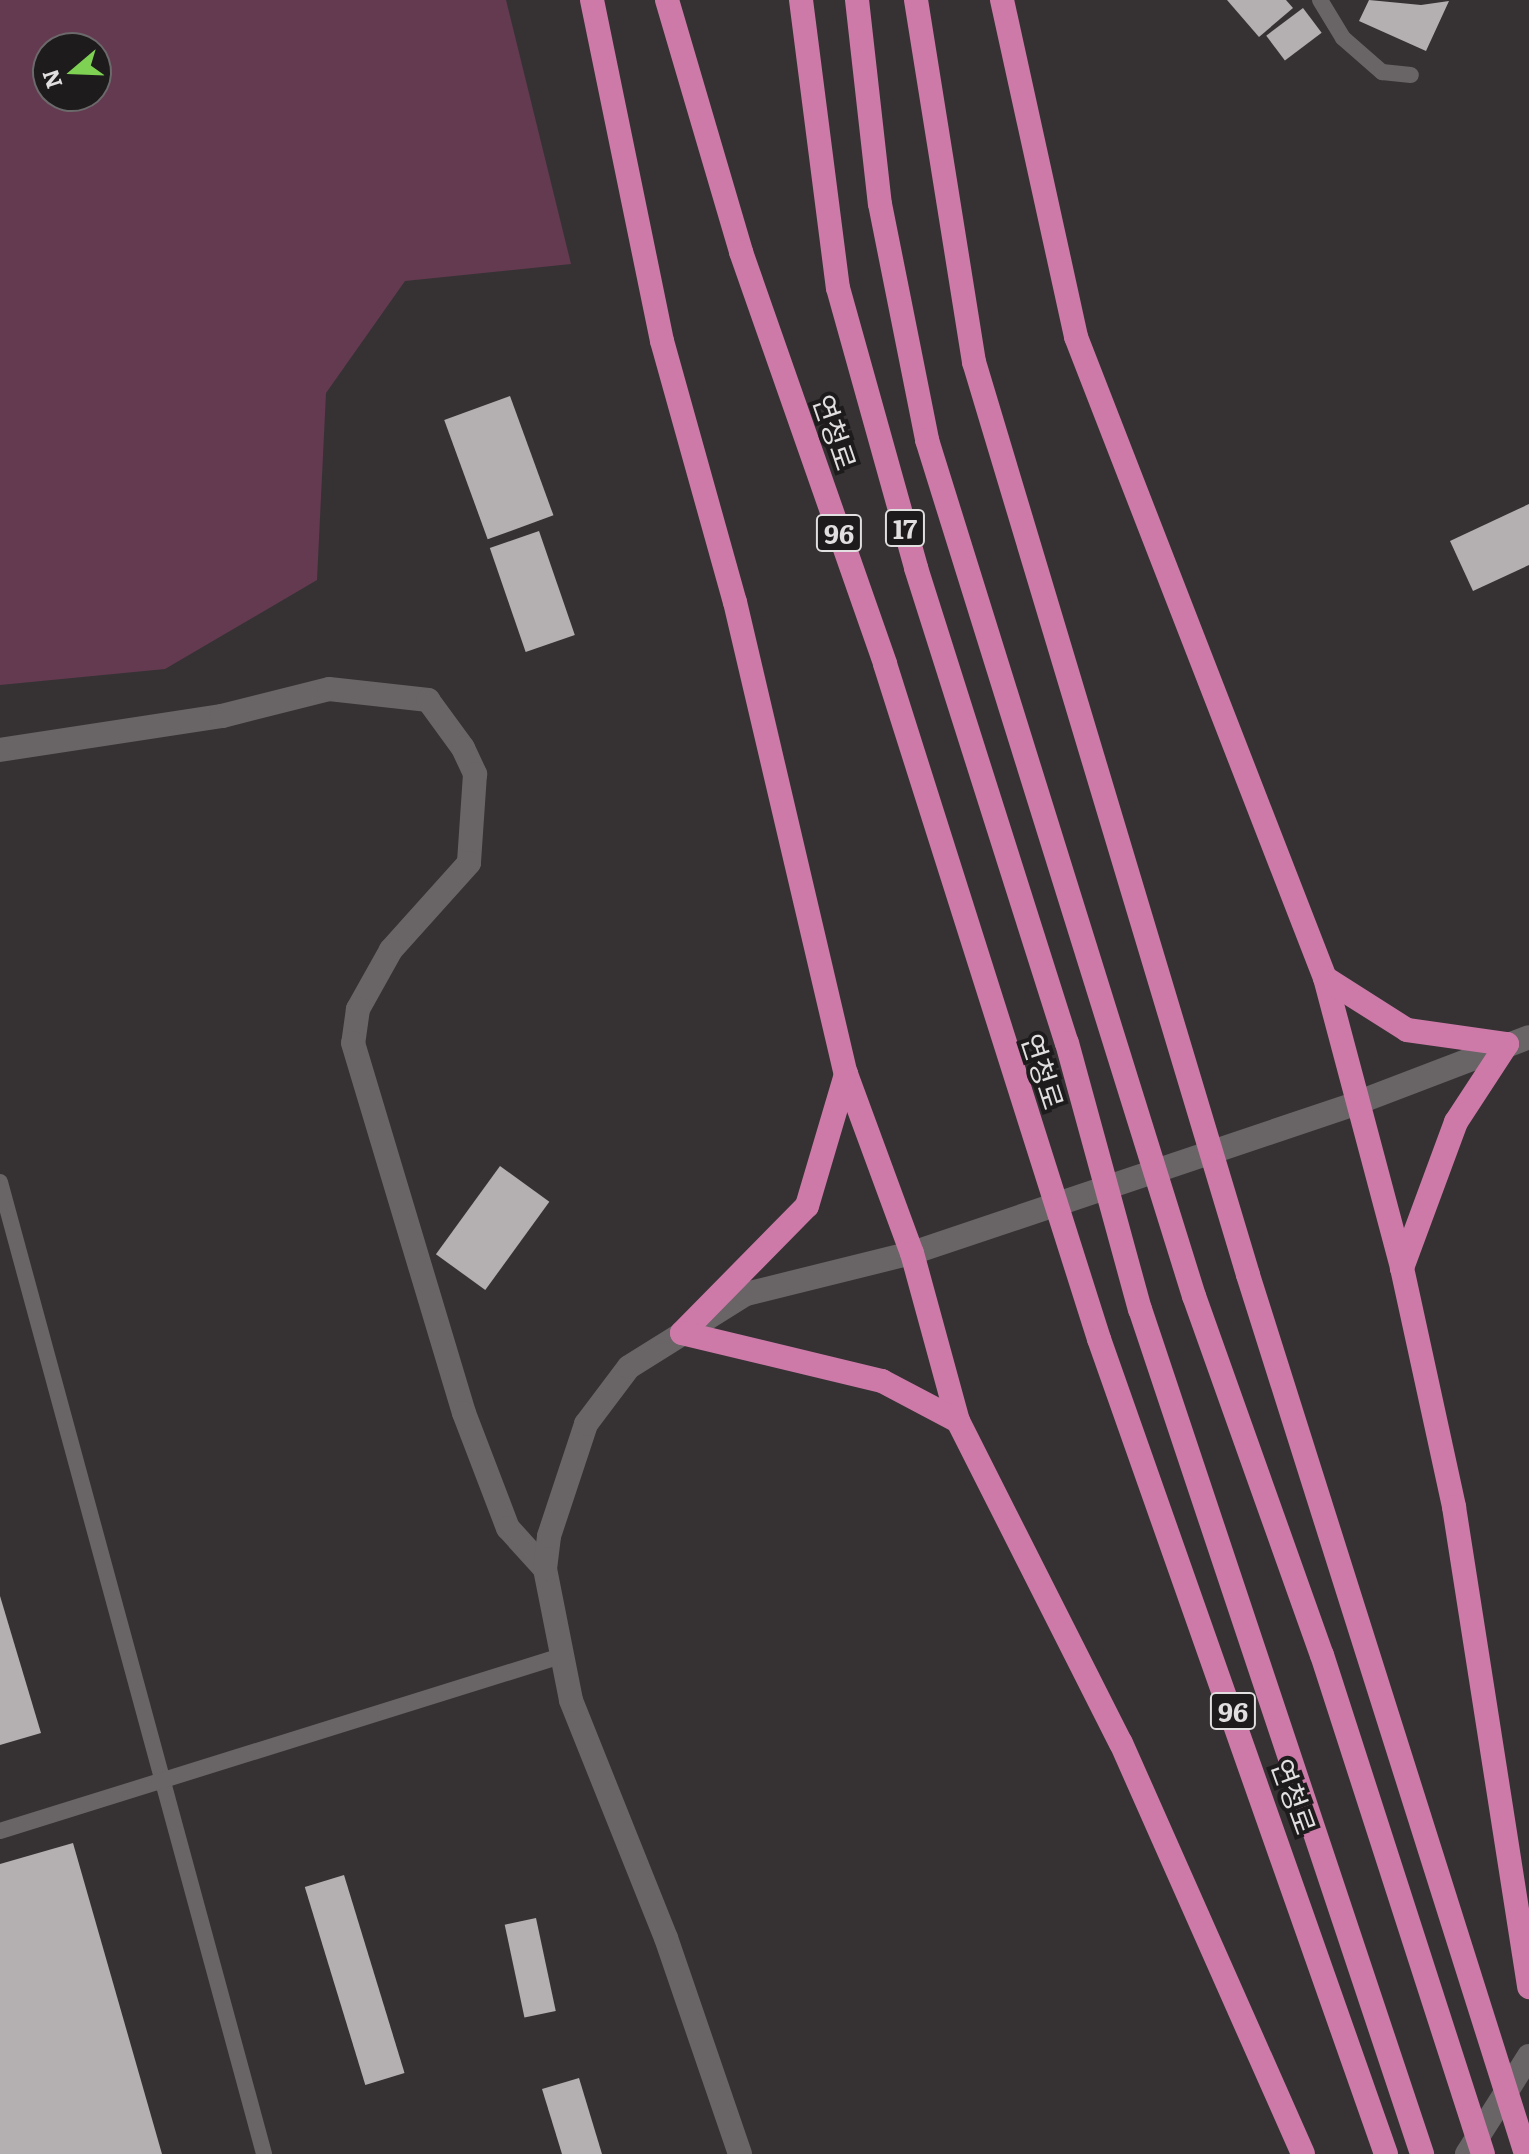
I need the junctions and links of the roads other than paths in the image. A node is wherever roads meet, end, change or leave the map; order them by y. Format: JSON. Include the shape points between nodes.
{"nodes":[{"id":1,"x":590,"y":0,"type":"edge"},
{"id":2,"x":667,"y":0,"type":"edge"},
{"id":3,"x":801,"y":0,"type":"edge"},
{"id":4,"x":857,"y":0,"type":"edge"},
{"id":5,"x":916,"y":0,"type":"edge"},
{"id":6,"x":1002,"y":0,"type":"edge"},
{"id":7,"x":1320,"y":0,"type":"edge"},
{"id":8,"x":1411,"y":75,"type":"dead end"},
{"id":9,"x":0,"y":750,"type":"edge"},
{"id":10,"x":1325,"y":978,"type":"junction"},
{"id":11,"x":1518,"y":1040,"type":"edge"},
{"id":12,"x":846,"y":1074,"type":"junction"},
{"id":13,"x":1354,"y":1104,"type":"junction"},
{"id":14,"x":0,"y":1182,"type":"edge"},
{"id":15,"x":912,"y":1253,"type":"junction"},
{"id":16,"x":1402,"y":1268,"type":"junction"},
{"id":17,"x":682,"y":1333,"type":"junction"},
{"id":18,"x":958,"y":1421,"type":"junction"},
{"id":19,"x":545,"y":1569,"type":"junction"},
{"id":20,"x":561,"y":1656,"type":"junction"},
{"id":21,"x":161,"y":1780,"type":"junction"},
{"id":22,"x":0,"y":1831,"type":"edge"},
{"id":23,"x":1529,"y":1987,"type":"edge"},
{"id":24,"x":1529,"y":2056,"type":"edge"},
{"id":25,"x":1299,"y":2143,"type":"edge"},
{"id":26,"x":264,"y":2154,"type":"edge"},
{"id":27,"x":740,"y":2154,"type":"edge"},
{"id":28,"x":1386,"y":2154,"type":"edge"},
{"id":29,"x":1422,"y":2154,"type":"edge"},
{"id":30,"x":1467,"y":2154,"type":"edge"},
{"id":31,"x":1483,"y":2154,"type":"edge"},
{"id":32,"x":1526,"y":2154,"type":"edge"}],
"edges":[{"from":1,"to":12,"type":"highway","via":[[662,341],[735,602]]},
{"from":2,"to":28,"type":"highway","name":"연청로","number":"96","via":[[741,252],[885,664],[1099,1339],[1366,2083]]},
{"from":3,"to":29,"type":"highway","name":"연청로","number":"17","via":[[838,288],[916,568],[1067,1043],[1140,1309]]},
{"from":4,"to":31,"type":"highway","number":"17","via":[[880,204],[927,440],[1194,1296],[1438,2005]]},
{"from":5,"to":32,"type":"highway","via":[[974,362],[1248,1275]]},
{"from":6,"to":10,"type":"highway","via":[[1076,337]]},
{"from":7,"to":8,"type":"lane","via":[[1343,38],[1382,72]]},
{"from":9,"to":19,"type":"street","via":[[222,716],[329,689],[428,700],[463,748],[475,774],[469,863],[391,950],[358,1009],[353,1043],[464,1413],[508,1528]]},
{"from":10,"to":11,"type":"highway","via":[[1407,1030]]},
{"from":10,"to":13,"type":"highway"},
{"from":11,"to":13,"type":"street"},
{"from":11,"to":16,"type":"highway","via":[[1456,1122]]},
{"from":12,"to":15,"type":"highway"},
{"from":12,"to":17,"type":"highway","via":[[807,1206]]},
{"from":13,"to":15,"type":"street"},
{"from":13,"to":16,"type":"highway"},
{"from":14,"to":21,"type":"lane"},
{"from":15,"to":17,"type":"street","via":[[746,1294]]},
{"from":15,"to":18,"type":"highway"},
{"from":16,"to":23,"type":"highway","via":[[1454,1507]]},
{"from":17,"to":18,"type":"highway","via":[[882,1381]]},
{"from":17,"to":19,"type":"street","via":[[629,1367],[586,1424],[560,1485]]},
{"from":18,"to":25,"type":"highway","via":[[1121,1743]]},
{"from":19,"to":20,"type":"street"},
{"from":20,"to":21,"type":"lane"},
{"from":20,"to":27,"type":"street"},
{"from":21,"to":22,"type":"lane"},
{"from":21,"to":26,"type":"lane"},
{"from":24,"to":30,"type":"street"}]}
